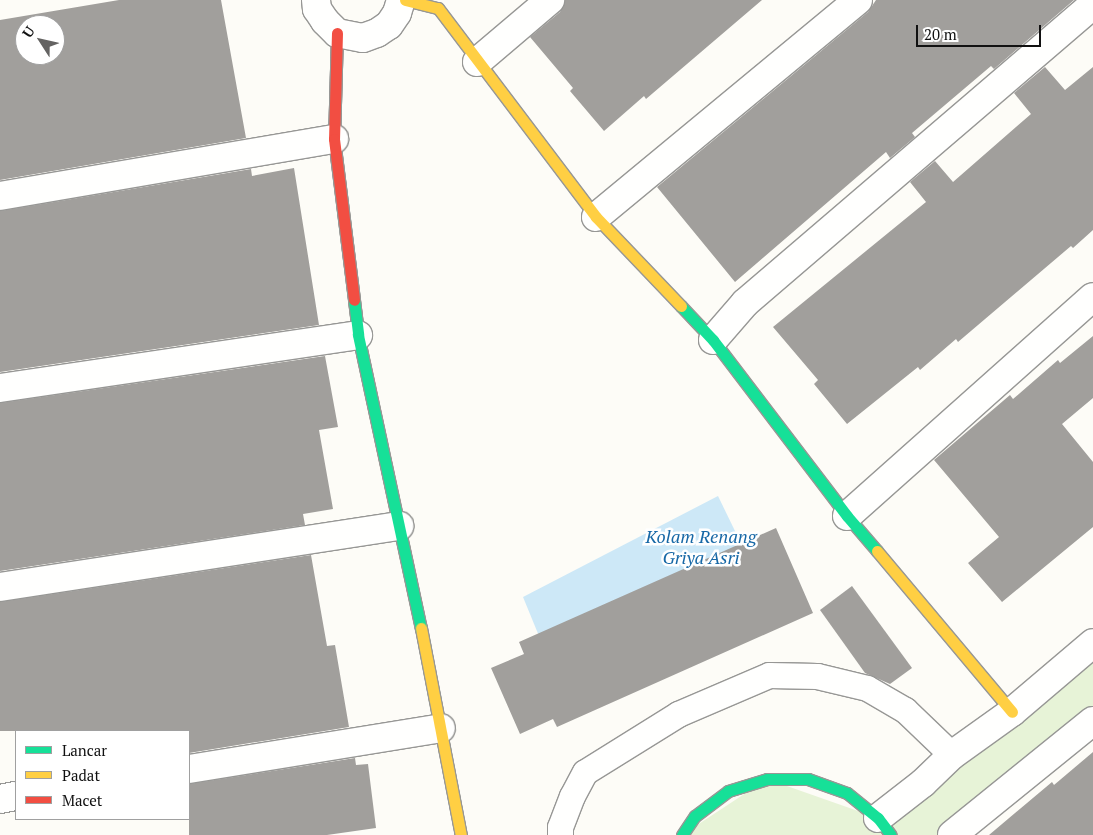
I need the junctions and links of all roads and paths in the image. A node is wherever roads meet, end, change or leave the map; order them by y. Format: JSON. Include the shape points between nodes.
{"nodes":[{"id":1,"x":316,"y":0,"type":"edge"},
{"id":2,"x":401,"y":0,"type":"edge"},
{"id":3,"x":405,"y":0,"type":"edge"},
{"id":4,"x":550,"y":0,"type":"edge"},
{"id":5,"x":858,"y":0,"type":"edge"},
{"id":6,"x":1093,"y":5,"type":"edge"},
{"id":7,"x":337,"y":33,"type":"junction"},
{"id":8,"x":477,"y":62,"type":"junction"},
{"id":9,"x":334,"y":139,"type":"junction"},
{"id":10,"x":0,"y":196,"type":"edge"},
{"id":11,"x":596,"y":217,"type":"junction"},
{"id":12,"x":1093,"y":297,"type":"edge"},
{"id":13,"x":358,"y":335,"type":"junction"},
{"id":14,"x":713,"y":340,"type":"junction"},
{"id":15,"x":0,"y":388,"type":"edge"},
{"id":16,"x":847,"y":516,"type":"junction"},
{"id":17,"x":400,"y":526,"type":"junction"},
{"id":18,"x":0,"y":587,"type":"edge"},
{"id":19,"x":1093,"y":643,"type":"edge"},
{"id":20,"x":1012,"y":712,"type":"junction"},
{"id":21,"x":1093,"y":721,"type":"edge"},
{"id":22,"x":442,"y":728,"type":"junction"},
{"id":23,"x":952,"y":755,"type":"junction"},
{"id":24,"x":190,"y":769,"type":"edge"},
{"id":25,"x":15,"y":796,"type":"edge"},
{"id":26,"x":0,"y":799,"type":"edge"},
{"id":27,"x":884,"y":827,"type":"edge"},
{"id":28,"x":461,"y":835,"type":"edge"},
{"id":29,"x":560,"y":835,"type":"edge"},
{"id":30,"x":682,"y":835,"type":"edge"},
{"id":31,"x":952,"y":835,"type":"edge"}],
"edges":[{"from":1,"to":7,"type":"street","via":[[324,21]]},
{"from":2,"to":7,"type":"street","via":[[397,13],[377,33],[363,38]]},
{"from":3,"to":8,"type":"street","via":[[438,8]]},
{"from":4,"to":8,"type":"street"},
{"from":5,"to":11,"type":"street"},
{"from":6,"to":14,"type":"street","via":[[745,303]]},
{"from":7,"to":9,"type":"street"},
{"from":8,"to":11,"type":"street"},
{"from":9,"to":10,"type":"street"},
{"from":9,"to":13,"type":"street"},
{"from":11,"to":14,"type":"street"},
{"from":12,"to":16,"type":"street"},
{"from":13,"to":15,"type":"street"},
{"from":13,"to":17,"type":"street"},
{"from":14,"to":16,"type":"street"},
{"from":16,"to":20,"type":"street"},
{"from":17,"to":18,"type":"street"},
{"from":17,"to":22,"type":"street"},
{"from":19,"to":20,"type":"street"},
{"from":20,"to":23,"type":"street"},
{"from":21,"to":31,"type":"street"},
{"from":22,"to":24,"type":"street"},
{"from":22,"to":28,"type":"street"},
{"from":23,"to":27,"type":"street","via":[[922,783]]},
{"from":23,"to":29,"type":"lane","via":[[905,710],[867,688],[816,676],[770,676],[678,714],[586,772],[572,796]]},
{"from":25,"to":26,"type":"street"},
{"from":27,"to":30,"type":"street","via":[[839,790],[808,779],[767,779],[728,791],[695,816]]}]}
